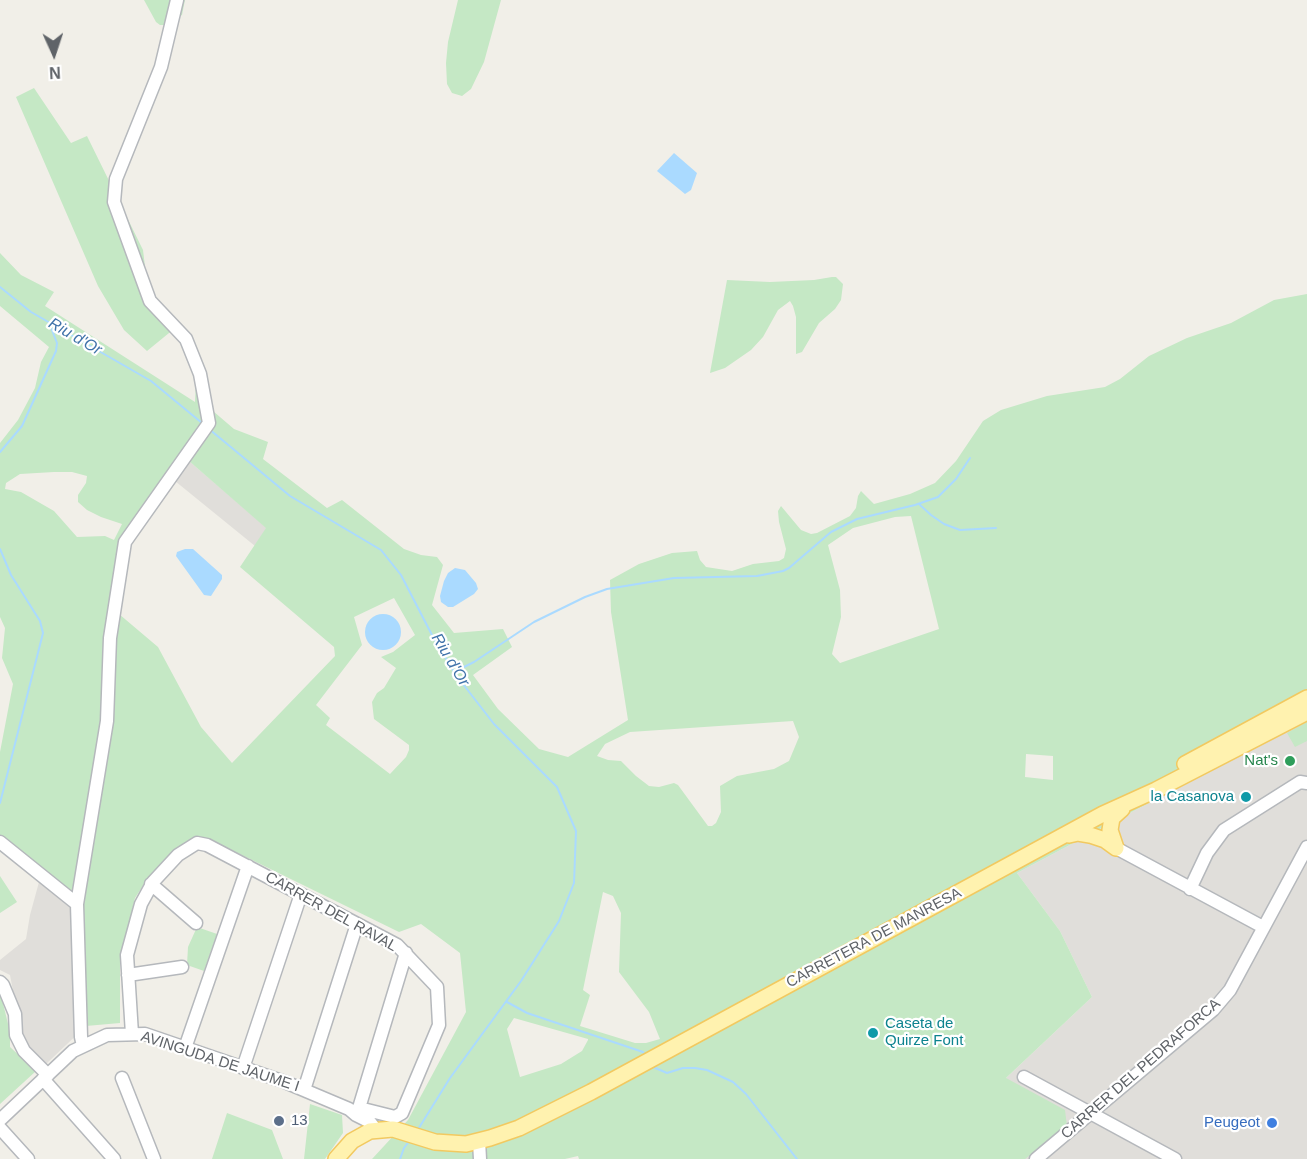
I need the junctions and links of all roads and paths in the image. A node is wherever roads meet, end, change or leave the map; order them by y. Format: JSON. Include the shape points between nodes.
{"nodes":[{"id":1,"x":177,"y":0,"type":"edge"},
{"id":2,"x":1304,"y":703,"type":"edge"},
{"id":3,"x":1307,"y":783,"type":"edge"},
{"id":4,"x":1127,"y":805,"type":"junction"},
{"id":5,"x":1104,"y":814,"type":"junction"},
{"id":6,"x":1064,"y":836,"type":"junction"},
{"id":7,"x":0,"y":842,"type":"edge"},
{"id":8,"x":1307,"y":847,"type":"edge"},
{"id":9,"x":1116,"y":848,"type":"junction"},
{"id":10,"x":248,"y":866,"type":"junction"},
{"id":11,"x":151,"y":884,"type":"junction"},
{"id":12,"x":1190,"y":888,"type":"junction"},
{"id":13,"x":301,"y":894,"type":"junction"},
{"id":14,"x":77,"y":904,"type":"junction"},
{"id":15,"x":196,"y":923,"type":"dead end"},
{"id":16,"x":357,"y":924,"type":"junction"},
{"id":17,"x":1263,"y":927,"type":"junction"},
{"id":18,"x":406,"y":953,"type":"junction"},
{"id":19,"x":182,"y":967,"type":"dead end"},
{"id":20,"x":128,"y":975,"type":"junction"},
{"id":21,"x":0,"y":982,"type":"edge"},
{"id":22,"x":132,"y":1034,"type":"junction"},
{"id":23,"x":83,"y":1046,"type":"junction"},
{"id":24,"x":185,"y":1048,"type":"junction"},
{"id":25,"x":243,"y":1068,"type":"junction"},
{"id":26,"x":46,"y":1077,"type":"junction"},
{"id":27,"x":1024,"y":1077,"type":"dead end"},
{"id":28,"x":122,"y":1078,"type":"dead end"},
{"id":29,"x":304,"y":1090,"type":"junction"},
{"id":30,"x":356,"y":1112,"type":"junction"},
{"id":31,"x":1092,"y":1114,"type":"junction"},
{"id":32,"x":0,"y":1120,"type":"edge"},
{"id":33,"x":0,"y":1128,"type":"edge"},
{"id":34,"x":376,"y":1130,"type":"junction"},
{"id":35,"x":361,"y":1135,"type":"junction"},
{"id":36,"x":479,"y":1141,"type":"junction"},
{"id":37,"x":150,"y":1158,"type":"edge"},
{"id":38,"x":337,"y":1158,"type":"edge"},
{"id":39,"x":28,"y":1159,"type":"edge"},
{"id":40,"x":114,"y":1159,"type":"edge"},
{"id":41,"x":480,"y":1159,"type":"edge"},
{"id":42,"x":1036,"y":1159,"type":"edge"},
{"id":43,"x":1175,"y":1159,"type":"edge"}],
"edges":[{"from":1,"to":14,"type":"street","via":[[161,67],[116,179],[114,202],[150,301],[186,339],[200,374],[207,427],[125,542],[110,638],[107,721]]},
{"from":2,"to":4,"type":"main road","name":"CARRETERA DE MANRESA","via":[[1281,726]]},
{"from":2,"to":5,"type":"main road","via":[[1141,788]]},
{"from":3,"to":12,"type":"street","via":[[1300,782],[1224,830]]},
{"from":4,"to":5,"type":"main road","name":"CARRETERA DE MANRESA"},
{"from":4,"to":9,"type":"main road","via":[[1112,818],[1110,830]]},
{"from":5,"to":6,"type":"main road","name":"CARRETERA DE MANRESA"},
{"from":6,"to":9,"type":"main road","via":[[1090,835]]},
{"from":6,"to":36,"type":"main road","name":"CARRETERA DE MANRESA","via":[[642,1064],[519,1128]]},
{"from":7,"to":14,"type":"street"},
{"from":8,"to":17,"type":"street","name":"CARRER DEL PEDRAFORCA"},
{"from":9,"to":12,"type":"street"},
{"from":10,"to":11,"type":"street","name":"CARRER DEL RAVAL","via":[[197,843],[178,855]]},
{"from":10,"to":13,"type":"street","name":"CARRER DEL RAVAL"},
{"from":10,"to":24,"type":"street"},
{"from":11,"to":15,"type":"street"},
{"from":11,"to":20,"type":"street","via":[[141,904],[127,955]]},
{"from":12,"to":17,"type":"street"},
{"from":13,"to":16,"type":"street","name":"CARRER DEL RAVAL"},
{"from":13,"to":25,"type":"street"},
{"from":14,"to":23,"type":"street"},
{"from":16,"to":18,"type":"street","name":"CARRER DEL RAVAL"},
{"from":16,"to":29,"type":"street"},
{"from":17,"to":31,"type":"street","name":"CARRER DEL PEDRAFORCA","via":[[1230,990],[1213,1011]]},
{"from":18,"to":30,"type":"street"},
{"from":18,"to":30,"type":"street","name":"CARRER DEL RAVAL","via":[[437,987],[440,1024],[402,1113],[395,1117]]},
{"from":19,"to":20,"type":"street"},
{"from":20,"to":22,"type":"street"},
{"from":21,"to":26,"type":"street","via":[[15,1014],[16,1035]]},
{"from":22,"to":23,"type":"street","name":"AVINGUDA DE JAUME I","via":[[107,1035]]},
{"from":22,"to":24,"type":"street","name":"AVINGUDA DE JAUME I","via":[[145,1034]]},
{"from":23,"to":26,"type":"street","name":"AVINGUDA DE JAUME I"},
{"from":24,"to":25,"type":"street","name":"AVINGUDA DE JAUME I"},
{"from":25,"to":29,"type":"street","name":"AVINGUDA DE JAUME I"},
{"from":26,"to":32,"type":"street","name":"AVINGUDA DE JAUME I"},
{"from":26,"to":40,"type":"street"},
{"from":27,"to":31,"type":"street"},
{"from":28,"to":37,"type":"street"},
{"from":29,"to":30,"type":"street","name":"AVINGUDA DE JAUME I"},
{"from":30,"to":34,"type":"street"},
{"from":30,"to":35,"type":"street"},
{"from":31,"to":42,"type":"street","name":"CARRER DEL PEDRAFORCA"},
{"from":31,"to":43,"type":"street"},
{"from":33,"to":39,"type":"street"},
{"from":34,"to":35,"type":"main road"},
{"from":34,"to":36,"type":"main road","name":"CARRETERA DE MANRESA","via":[[393,1130],[453,1144]]},
{"from":35,"to":38,"type":"main road"},
{"from":36,"to":41,"type":"street"}]}
